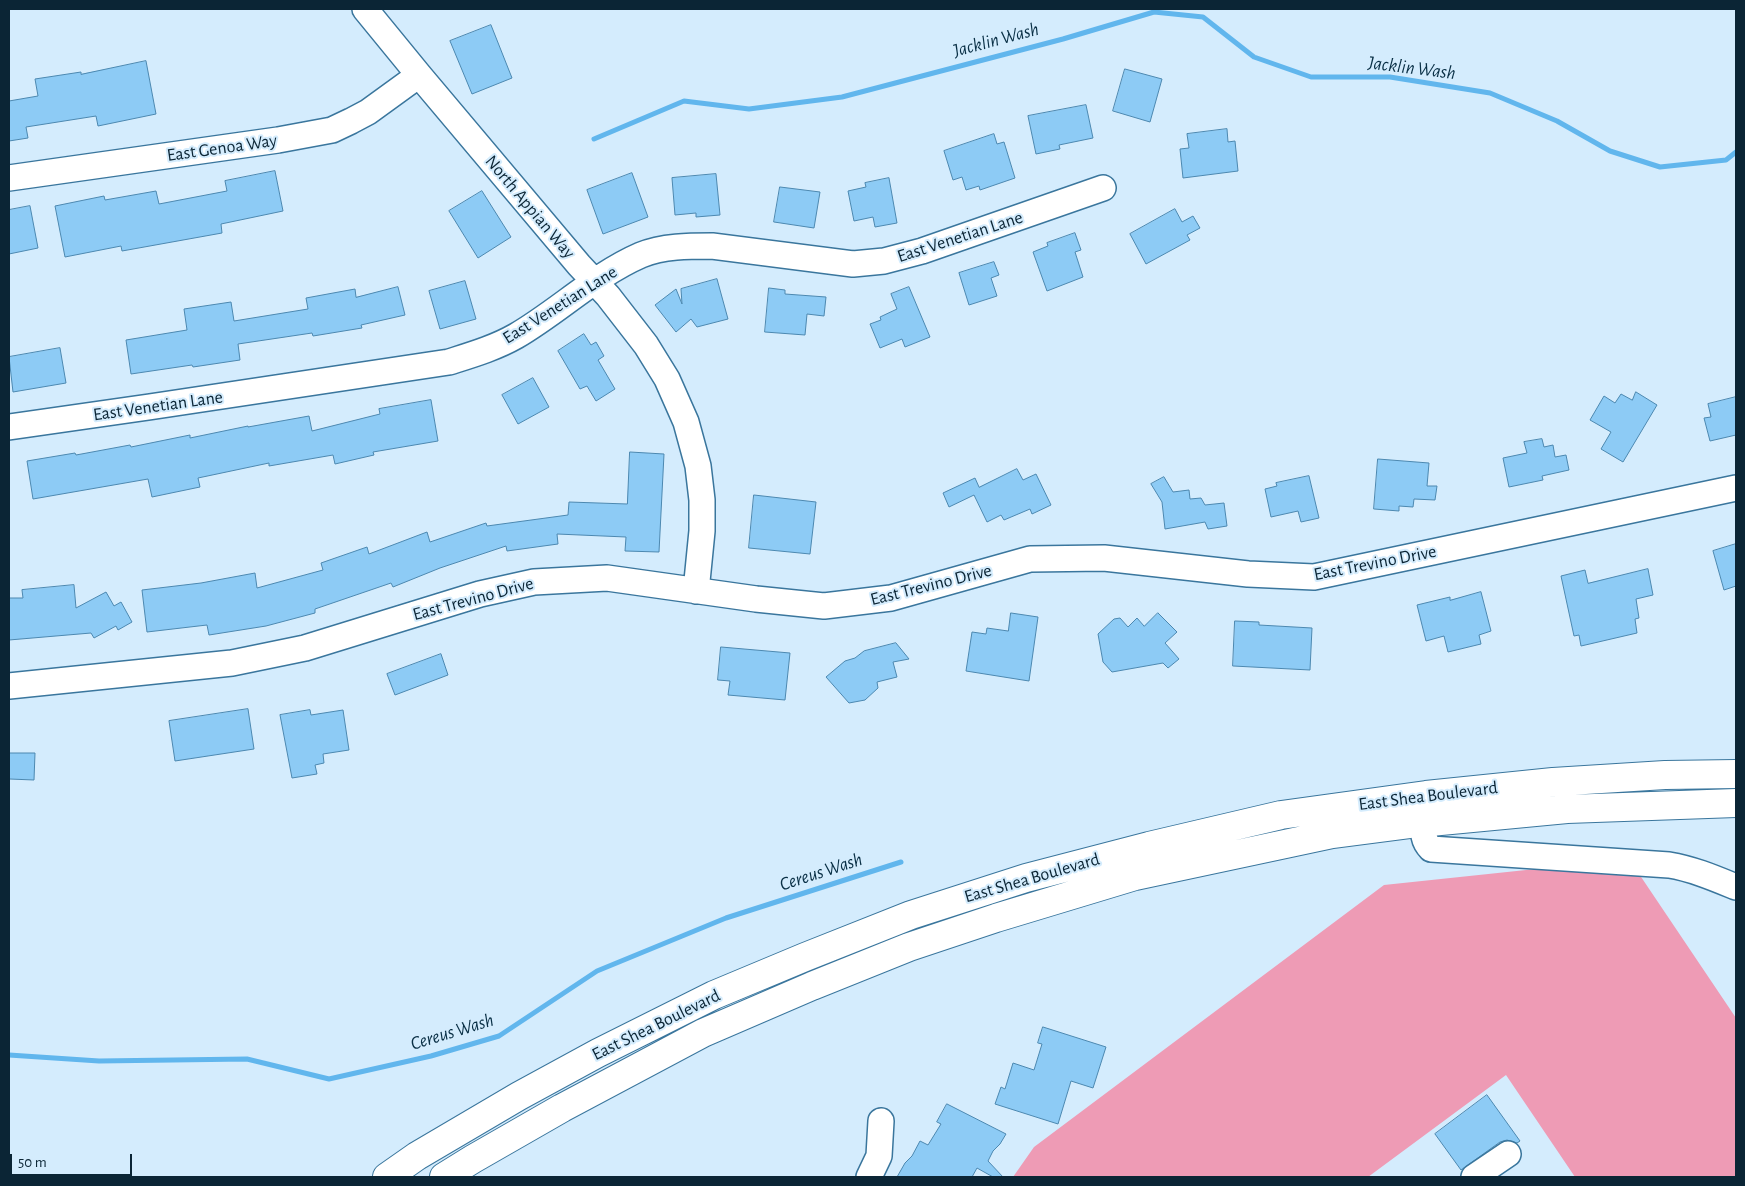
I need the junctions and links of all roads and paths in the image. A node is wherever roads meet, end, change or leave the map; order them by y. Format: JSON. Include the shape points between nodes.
{"nodes":[{"id":1,"x":365,"y":9,"type":"edge"},
{"id":2,"x":419,"y":76,"type":"junction"},
{"id":3,"x":9,"y":178,"type":"edge"},
{"id":4,"x":1103,"y":188,"type":"dead end"},
{"id":5,"x":595,"y":282,"type":"junction"},
{"id":6,"x":9,"y":427,"type":"edge"},
{"id":7,"x":1736,"y":488,"type":"edge"},
{"id":8,"x":696,"y":591,"type":"junction"},
{"id":9,"x":9,"y":686,"type":"edge"},
{"id":10,"x":1736,"y":774,"type":"edge"},
{"id":11,"x":1736,"y":803,"type":"edge"},
{"id":12,"x":1424,"y":822,"type":"junction"},
{"id":13,"x":1736,"y":888,"type":"edge"},
{"id":14,"x":818,"y":952,"type":"junction"},
{"id":15,"x":829,"y":980,"type":"junction"},
{"id":16,"x":881,"y":1121,"type":"dead end"},
{"id":17,"x":1508,"y":1154,"type":"dead end"},
{"id":18,"x":387,"y":1177,"type":"edge"},
{"id":19,"x":444,"y":1177,"type":"edge"},
{"id":20,"x":869,"y":1177,"type":"edge"},
{"id":21,"x":1474,"y":1177,"type":"edge"}],
"edges":[{"from":1,"to":2,"type":"street","name":"North Appian Way"},
{"from":2,"to":3,"type":"street","name":"East Genoa Way","via":[[368,112],[332,130]]},
{"from":2,"to":5,"type":"street","name":"North Appian Way"},
{"from":4,"to":5,"type":"street","name":"East Venetian Lane","via":[[922,251],[884,261],[853,264],[712,246],[689,246],[642,255]]},
{"from":5,"to":6,"type":"street","name":"East Venetian Lane","via":[[514,337],[479,353],[448,362]]},
{"from":5,"to":8,"type":"street","name":"North Appian Way","via":[[646,345],[667,379],[686,422],[698,466],[702,500]]},
{"from":7,"to":8,"type":"street","name":"East Trevino Drive","via":[[1314,577],[1248,574],[1104,558],[1030,559],[892,598],[824,606]]},
{"from":8,"to":9,"type":"street","name":"East Trevino Drive","via":[[607,578],[534,582],[480,594],[305,648],[242,661]]},
{"from":10,"to":14,"type":"main road","name":"East Shea Boulevard","via":[[1554,782],[1281,815],[1026,878],[911,915]]},
{"from":11,"to":12,"type":"main road","name":"East Shea Boulevard","via":[[1567,809]]},
{"from":12,"to":13,"type":"street","via":[[1423,835],[1431,849],[1685,867]]},
{"from":12,"to":15,"type":"main road","name":"East Shea Boulevard","via":[[1332,834],[1136,876],[909,947]]},
{"from":14,"to":15,"type":"main road"},
{"from":14,"to":18,"type":"main road","name":"East Shea Boulevard","via":[[714,996],[598,1053],[434,1146]]},
{"from":15,"to":19,"type":"main road","name":"East Shea Boulevard","via":[[703,1033],[562,1108]]},
{"from":16,"to":20,"type":"street","via":[[880,1156]]},
{"from":17,"to":21,"type":"street"}]}
